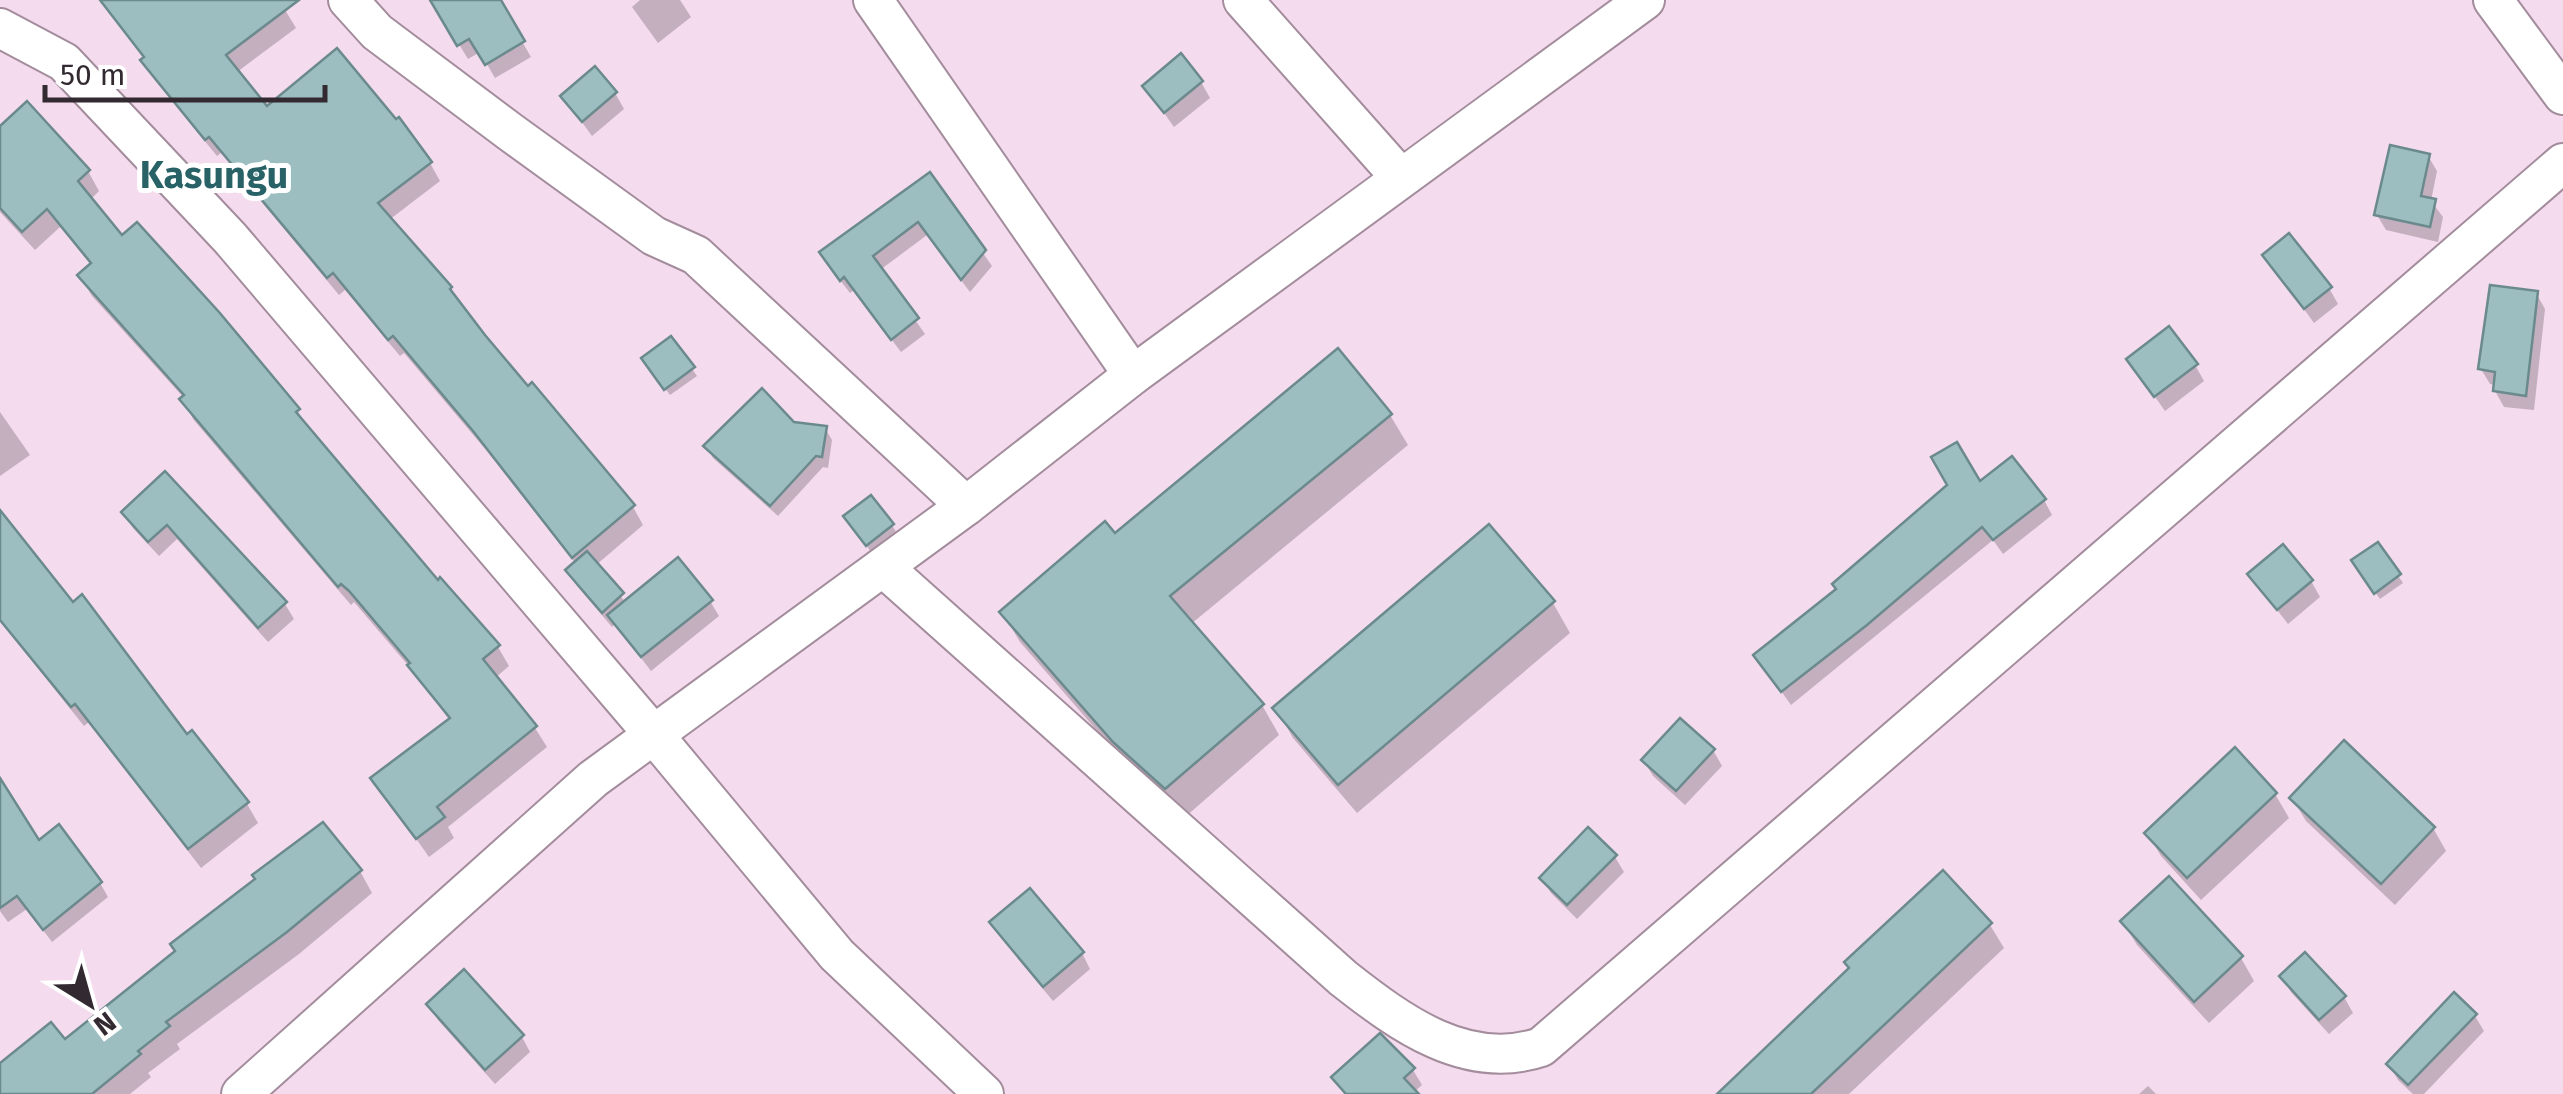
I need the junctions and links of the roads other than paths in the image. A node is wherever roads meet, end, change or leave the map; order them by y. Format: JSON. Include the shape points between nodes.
{"nodes":[{"id":1,"x":18,"y":0,"type":"edge"},
{"id":2,"x":348,"y":0,"type":"edge"},
{"id":3,"x":873,"y":0,"type":"edge"},
{"id":4,"x":1242,"y":0,"type":"edge"},
{"id":5,"x":1645,"y":0,"type":"edge"},
{"id":6,"x":2493,"y":0,"type":"edge"},
{"id":7,"x":0,"y":14,"type":"edge"},
{"id":8,"x":0,"y":28,"type":"edge"},
{"id":9,"x":2563,"y":95,"type":"edge"},
{"id":10,"x":2563,"y":163,"type":"edge"},
{"id":11,"x":1401,"y":178,"type":"junction"},
{"id":12,"x":1133,"y":375,"type":"junction"},
{"id":13,"x":966,"y":506,"type":"junction"},
{"id":14,"x":882,"y":568,"type":"junction"},
{"id":15,"x":654,"y":734,"type":"junction"},
{"id":16,"x":241,"y":1094,"type":"edge"},
{"id":17,"x":984,"y":1094,"type":"edge"}],
"edges":[{"from":1,"to":7,"type":"street"},
{"from":2,"to":13,"type":"street","via":[[378,32],[525,143],[654,236],[696,255]]},
{"from":3,"to":12,"type":"street"},
{"from":4,"to":11,"type":"street"},
{"from":5,"to":11,"type":"street"},
{"from":6,"to":9,"type":"street"},
{"from":8,"to":15,"type":"street","via":[[64,62],[230,238]]},
{"from":10,"to":14,"type":"street","via":[[1541,1047],[1517,1055],[1476,1054],[1393,1018]]},
{"from":11,"to":12,"type":"street"},
{"from":12,"to":13,"type":"street"},
{"from":13,"to":14,"type":"street"},
{"from":14,"to":15,"type":"street"},
{"from":15,"to":16,"type":"street","via":[[593,779]]},
{"from":15,"to":17,"type":"street","via":[[837,956]]}]}
